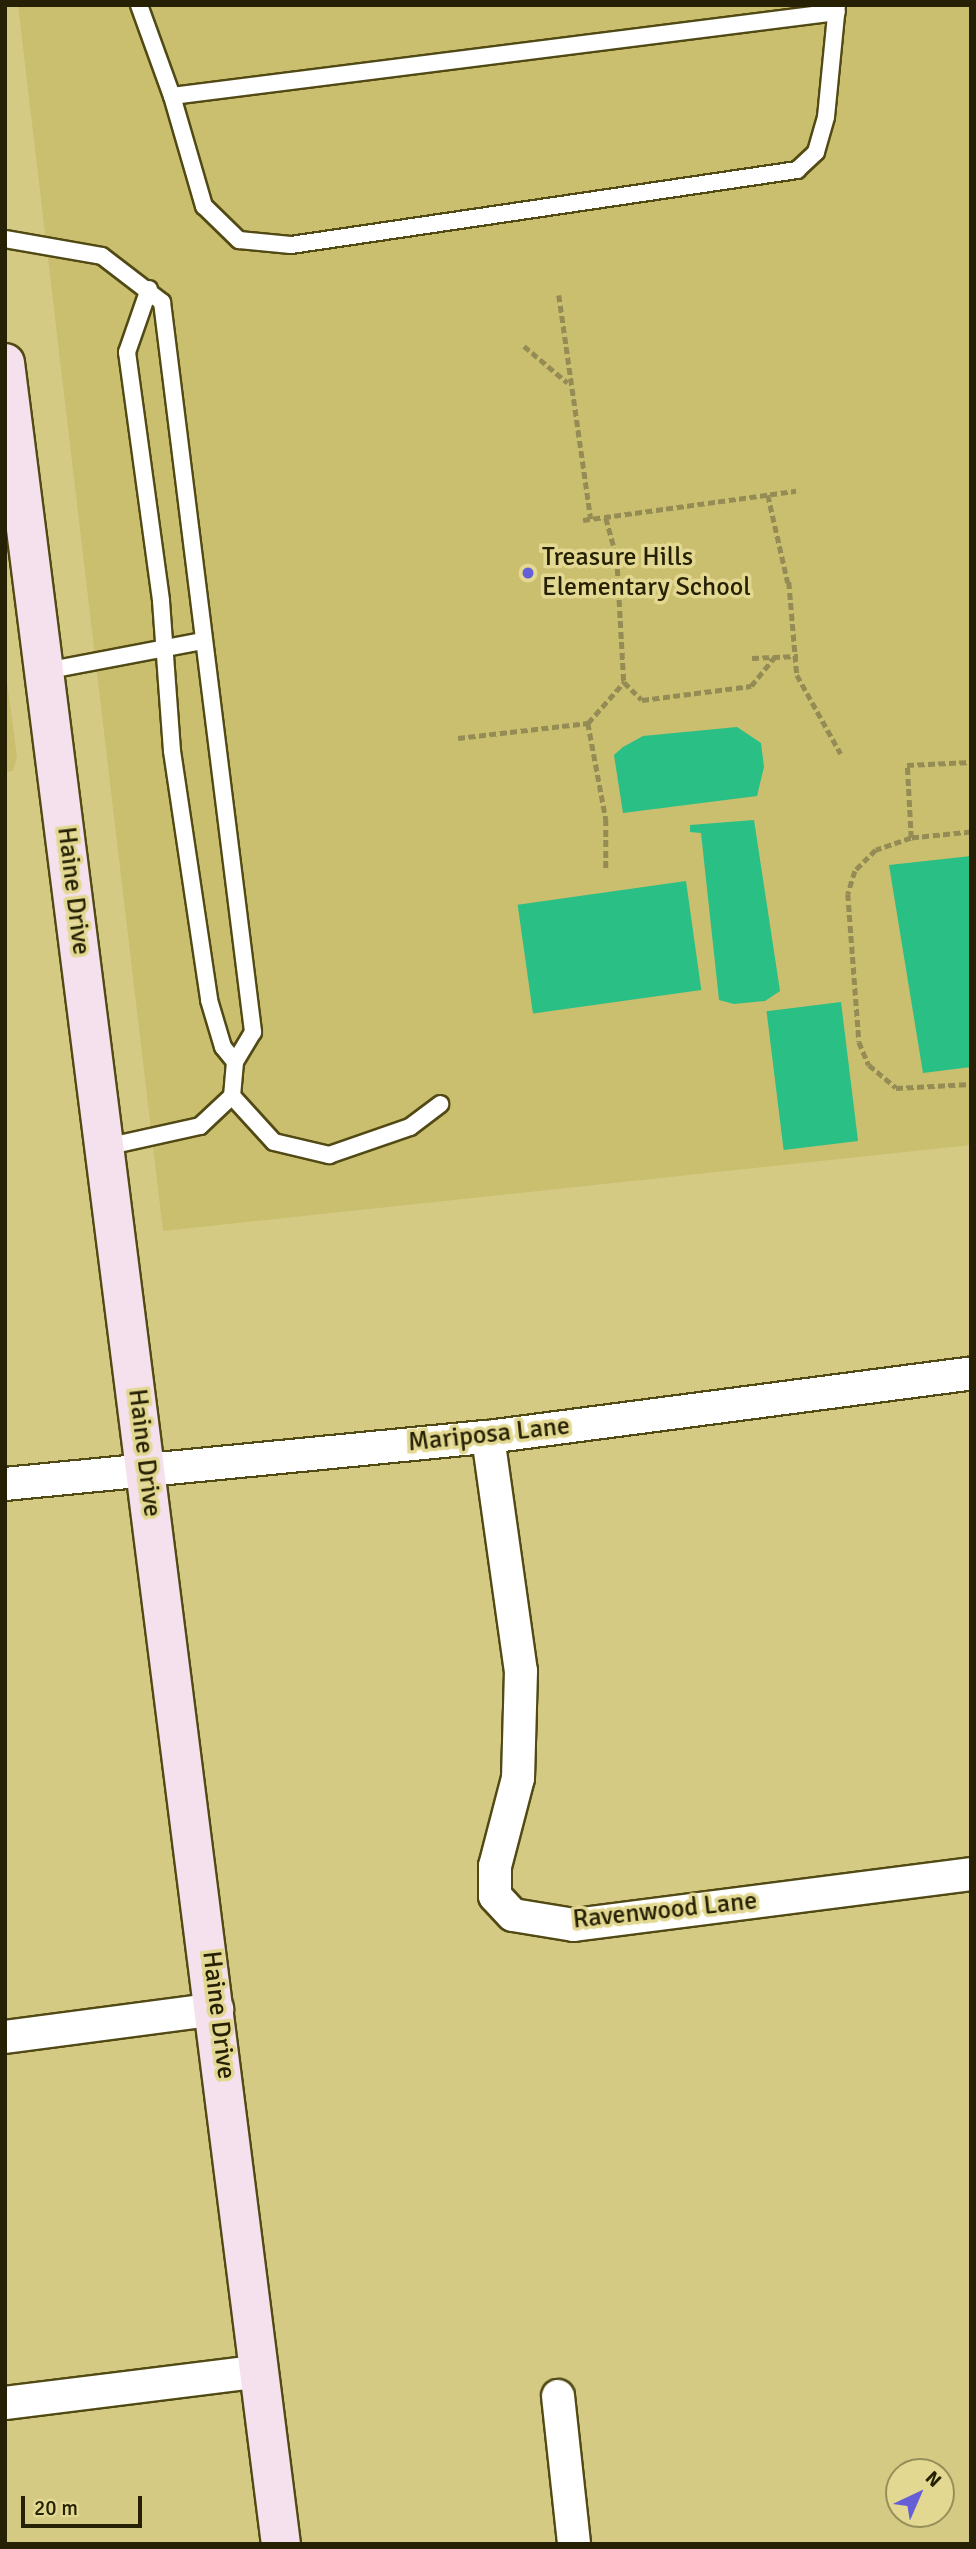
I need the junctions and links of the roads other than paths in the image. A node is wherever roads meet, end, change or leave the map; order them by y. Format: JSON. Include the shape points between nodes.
{"nodes":[{"id":1,"x":139,"y":5,"type":"edge"},
{"id":2,"x":837,"y":8,"type":"edge"},
{"id":3,"x":172,"y":96,"type":"junction"},
{"id":4,"x":5,"y":239,"type":"edge"},
{"id":5,"x":149,"y":289,"type":"junction"},
{"id":6,"x":5,"y":363,"type":"edge"},
{"id":7,"x":203,"y":641,"type":"junction"},
{"id":8,"x":164,"y":649,"type":"junction"},
{"id":9,"x":45,"y":671,"type":"junction"},
{"id":10,"x":235,"y":1062,"type":"junction"},
{"id":11,"x":232,"y":1096,"type":"junction"},
{"id":12,"x":440,"y":1104,"type":"dead end"},
{"id":13,"x":105,"y":1147,"type":"junction"},
{"id":14,"x":971,"y":1373,"type":"edge"},
{"id":15,"x":488,"y":1437,"type":"junction"},
{"id":16,"x":145,"y":1469,"type":"junction"},
{"id":17,"x":5,"y":1484,"type":"edge"},
{"id":18,"x":971,"y":1874,"type":"edge"},
{"id":19,"x":218,"y":2009,"type":"junction"},
{"id":20,"x":5,"y":2037,"type":"edge"},
{"id":21,"x":261,"y":2371,"type":"junction"},
{"id":22,"x":558,"y":2396,"type":"dead end"},
{"id":23,"x":5,"y":2403,"type":"edge"},
{"id":24,"x":281,"y":2544,"type":"edge"},
{"id":25,"x":574,"y":2544,"type":"edge"}],
"edges":[{"from":1,"to":3,"type":"lane"},
{"from":2,"to":3,"type":"lane"},
{"from":2,"to":3,"type":"lane","via":[[826,117],[816,152],[797,170],[291,246],[239,240],[204,206]]},
{"from":4,"to":5,"type":"lane","via":[[102,256]]},
{"from":5,"to":7,"type":"lane","via":[[162,302]]},
{"from":5,"to":8,"type":"lane","via":[[127,352]]},
{"from":6,"to":9,"type":"street","name":"Haine Drive"},
{"from":7,"to":8,"type":"lane"},
{"from":7,"to":10,"type":"lane","via":[[253,1032]]},
{"from":8,"to":9,"type":"lane"},
{"from":8,"to":10,"type":"lane","via":[[172,751],[209,1000],[223,1047]]},
{"from":9,"to":13,"type":"street","name":"Haine Drive"},
{"from":10,"to":11,"type":"lane"},
{"from":11,"to":12,"type":"lane","via":[[275,1142],[328,1155],[410,1127]]},
{"from":11,"to":13,"type":"lane","via":[[200,1126]]},
{"from":13,"to":16,"type":"street","name":"Haine Drive"},
{"from":14,"to":15,"type":"street","name":"Mariposa Lane"},
{"from":15,"to":16,"type":"street","name":"Mariposa Lane"},
{"from":15,"to":18,"type":"street","name":"Ravenwood Lane","via":[[521,1671],[518,1778],[495,1866],[495,1896],[513,1915],[574,1925]]},
{"from":16,"to":17,"type":"street","name":"Mariposa Lane"},
{"from":16,"to":19,"type":"street","name":"Haine Drive"},
{"from":19,"to":20,"type":"street"},
{"from":19,"to":21,"type":"street","name":"Haine Drive"},
{"from":21,"to":23,"type":"street"},
{"from":21,"to":24,"type":"street","name":"Haine Drive"},
{"from":22,"to":25,"type":"street"}]}
